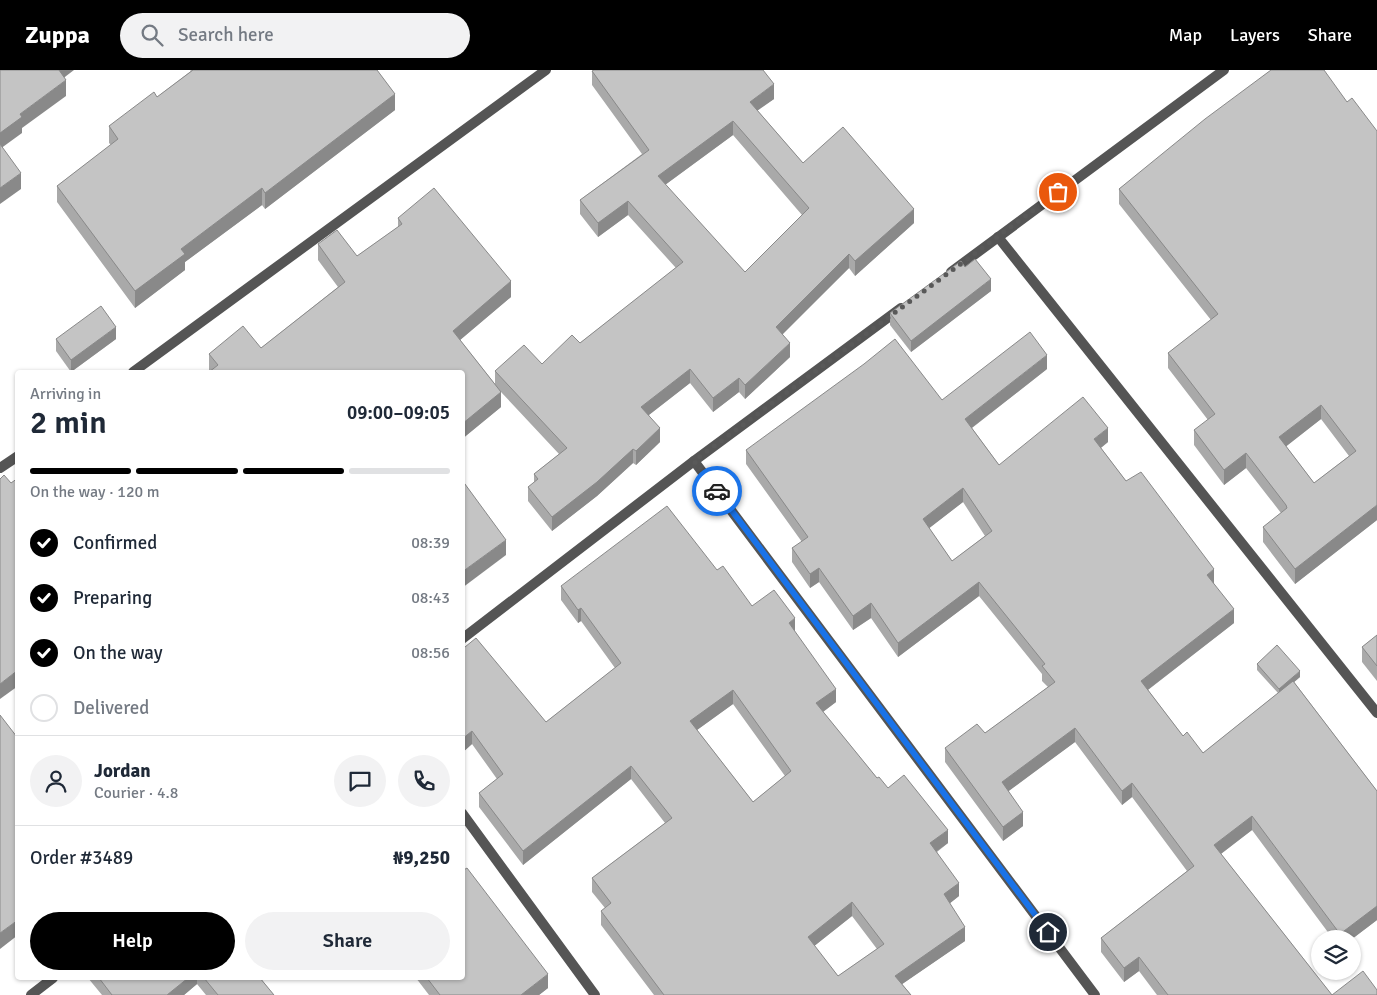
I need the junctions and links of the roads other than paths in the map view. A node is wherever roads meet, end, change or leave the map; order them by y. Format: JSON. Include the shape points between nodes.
{"nodes":[{"id":1,"x":546,"y":70,"type":"edge"},
{"id":2,"x":1224,"y":70,"type":"edge"},
{"id":3,"x":998,"y":237,"type":"junction"},
{"id":4,"x":942,"y":278,"type":"edge"},
{"id":5,"x":910,"y":302,"type":"edge"},
{"id":6,"x":137,"y":370,"type":"edge"},
{"id":7,"x":15,"y":458,"type":"edge"},
{"id":8,"x":694,"y":461,"type":"junction"},
{"id":9,"x":0,"y":468,"type":"edge"},
{"id":10,"x":465,"y":637,"type":"edge"},
{"id":11,"x":1377,"y":713,"type":"edge"},
{"id":12,"x":465,"y":817,"type":"edge"},
{"id":13,"x":50,"y":980,"type":"edge"},
{"id":14,"x":31,"y":995,"type":"edge"},
{"id":15,"x":595,"y":995,"type":"edge"},
{"id":16,"x":1096,"y":995,"type":"edge"}],
"edges":[{"from":1,"to":6,"type":"street"},
{"from":2,"to":3,"type":"street"},
{"from":3,"to":4,"type":"street"},
{"from":3,"to":11,"type":"street"},
{"from":5,"to":8,"type":"street"},
{"from":7,"to":9,"type":"street"},
{"from":8,"to":10,"type":"street"},
{"from":8,"to":16,"type":"street"},
{"from":12,"to":15,"type":"street"},
{"from":13,"to":14,"type":"street"}]}
